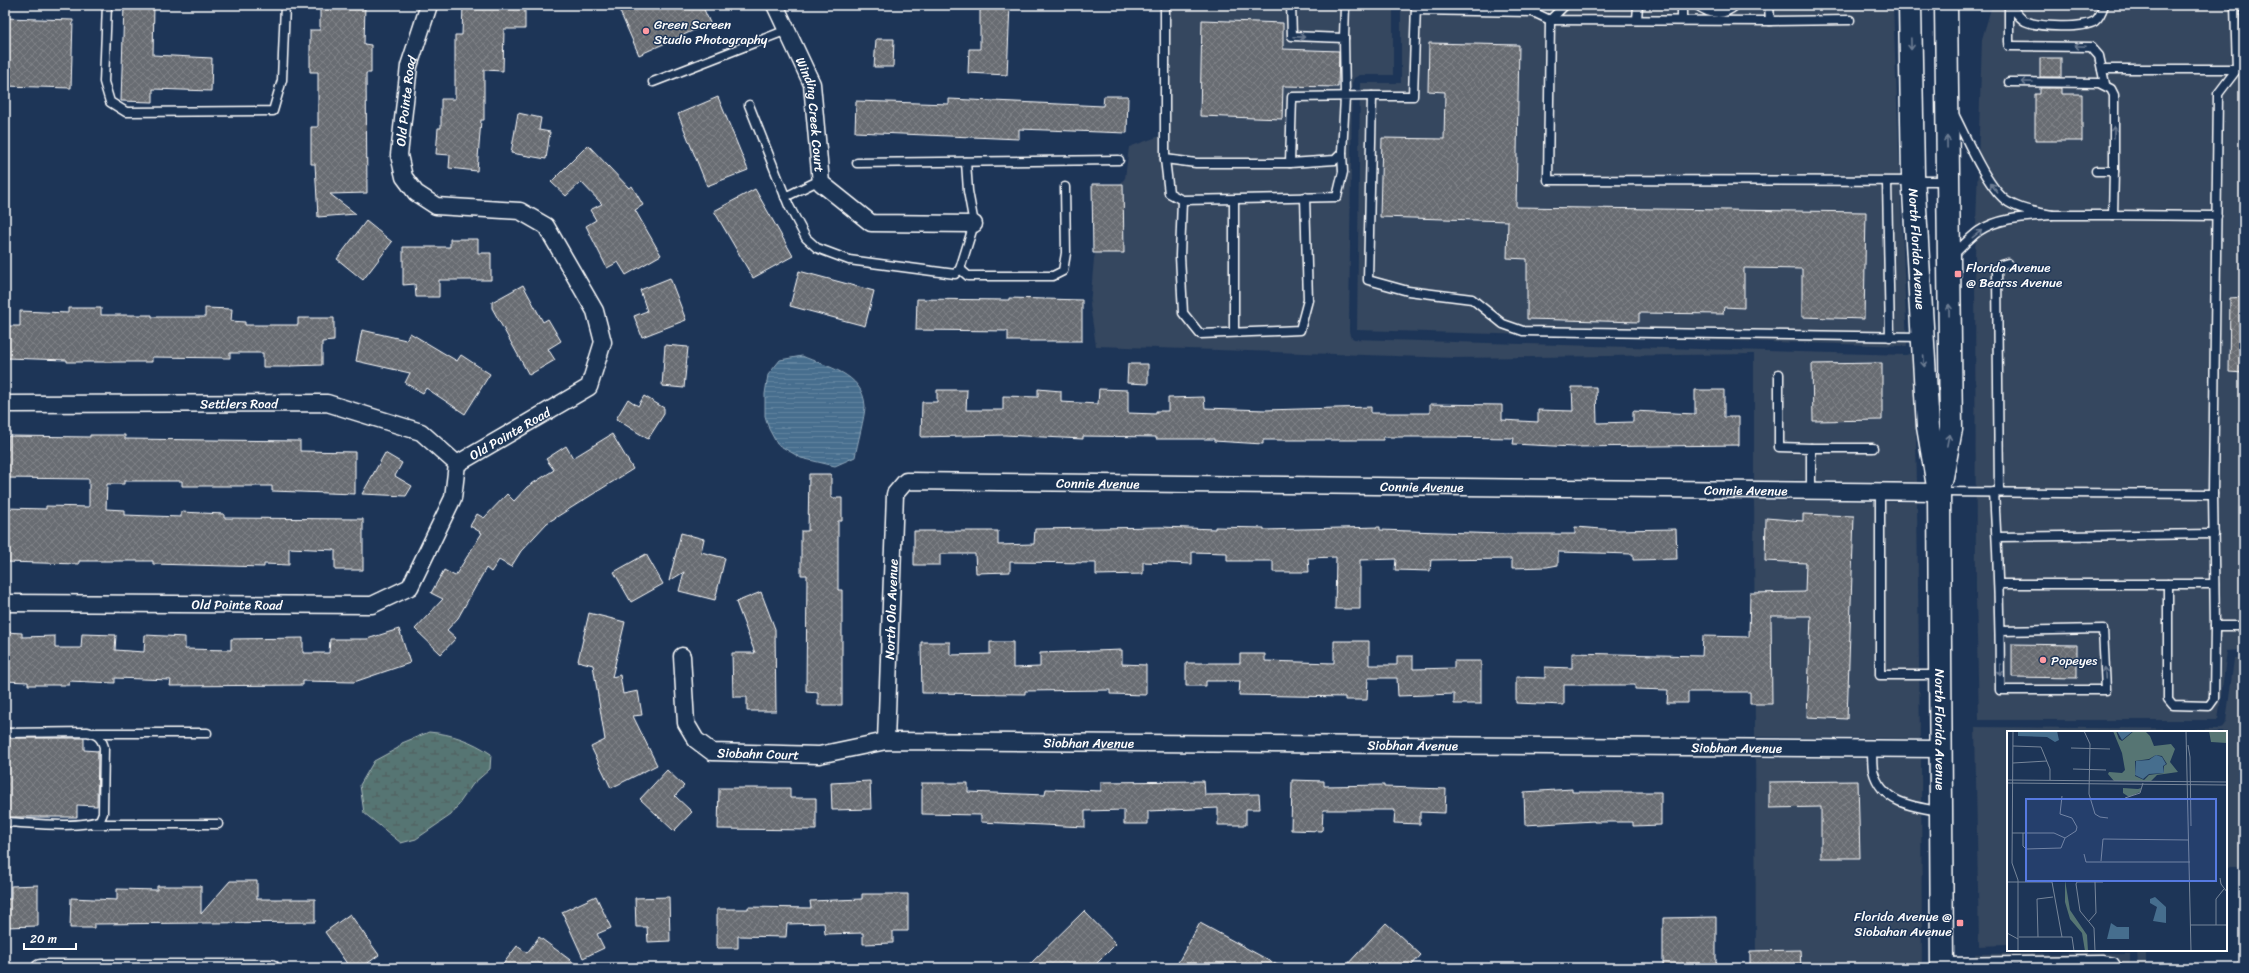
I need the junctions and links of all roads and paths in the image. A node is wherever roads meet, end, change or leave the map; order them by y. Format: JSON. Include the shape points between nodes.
{"nodes":[{"id":1,"x":106,"y":5,"type":"edge"},
{"id":2,"x":284,"y":5,"type":"edge"},
{"id":3,"x":428,"y":5,"type":"edge"},
{"id":4,"x":775,"y":5,"type":"edge"},
{"id":5,"x":1165,"y":5,"type":"edge"},
{"id":6,"x":1291,"y":5,"type":"edge"},
{"id":7,"x":1345,"y":5,"type":"edge"},
{"id":8,"x":1565,"y":5,"type":"edge"},
{"id":9,"x":1638,"y":5,"type":"edge"},
{"id":10,"x":1682,"y":5,"type":"edge"},
{"id":11,"x":1697,"y":5,"type":"edge"},
{"id":12,"x":1736,"y":5,"type":"edge"},
{"id":13,"x":1769,"y":5,"type":"edge"},
{"id":14,"x":1910,"y":5,"type":"edge"},
{"id":15,"x":1946,"y":5,"type":"edge"},
{"id":16,"x":2104,"y":5,"type":"edge"},
{"id":17,"x":2235,"y":5,"type":"edge"},
{"id":18,"x":1416,"y":7,"type":"edge"},
{"id":19,"x":1550,"y":20,"type":"junction"},
{"id":20,"x":1638,"y":20,"type":"junction"},
{"id":21,"x":1682,"y":20,"type":"junction"},
{"id":22,"x":1850,"y":20,"type":"dead end"},
{"id":23,"x":1770,"y":21,"type":"junction"},
{"id":24,"x":787,"y":30,"type":"junction"},
{"id":25,"x":1344,"y":38,"type":"junction"},
{"id":26,"x":2102,"y":69,"type":"junction"},
{"id":27,"x":2240,"y":69,"type":"edge"},
{"id":28,"x":653,"y":82,"type":"dead end"},
{"id":29,"x":2009,"y":82,"type":"dead end"},
{"id":30,"x":2105,"y":84,"type":"junction"},
{"id":31,"x":1372,"y":96,"type":"junction"},
{"id":32,"x":1345,"y":97,"type":"junction"},
{"id":33,"x":1946,"y":100,"type":"junction"},
{"id":34,"x":749,"y":105,"type":"dead end"},
{"id":35,"x":1342,"y":153,"type":"junction"},
{"id":36,"x":1165,"y":159,"type":"junction"},
{"id":37,"x":1119,"y":160,"type":"dead end"},
{"id":38,"x":966,"y":162,"type":"junction"},
{"id":39,"x":1290,"y":162,"type":"junction"},
{"id":40,"x":856,"y":163,"type":"dead end"},
{"id":41,"x":2096,"y":171,"type":"dead end"},
{"id":42,"x":2114,"y":171,"type":"junction"},
{"id":43,"x":820,"y":180,"type":"junction"},
{"id":44,"x":1947,"y":181,"type":"junction"},
{"id":45,"x":1887,"y":182,"type":"junction"},
{"id":46,"x":1913,"y":182,"type":"junction"},
{"id":47,"x":1065,"y":186,"type":"dead end"},
{"id":48,"x":785,"y":197,"type":"junction"},
{"id":49,"x":1305,"y":198,"type":"junction"},
{"id":50,"x":1182,"y":200,"type":"junction"},
{"id":51,"x":1234,"y":200,"type":"junction"},
{"id":52,"x":2052,"y":215,"type":"junction"},
{"id":53,"x":2113,"y":215,"type":"junction"},
{"id":54,"x":2217,"y":216,"type":"junction"},
{"id":55,"x":974,"y":224,"type":"junction"},
{"id":56,"x":1948,"y":260,"type":"junction"},
{"id":57,"x":2008,"y":263,"type":"dead end"},
{"id":58,"x":960,"y":270,"type":"junction"},
{"id":59,"x":1234,"y":332,"type":"junction"},
{"id":60,"x":1890,"y":336,"type":"junction"},
{"id":61,"x":1923,"y":337,"type":"junction"},
{"id":62,"x":1779,"y":374,"type":"dead end"},
{"id":63,"x":5,"y":404,"type":"edge"},
{"id":64,"x":1811,"y":448,"type":"junction"},
{"id":65,"x":1873,"y":448,"type":"dead end"},
{"id":66,"x":457,"y":464,"type":"junction"},
{"id":67,"x":906,"y":481,"type":"joint"},
{"id":68,"x":1810,"y":491,"type":"junction"},
{"id":69,"x":1880,"y":492,"type":"junction"},
{"id":70,"x":1939,"y":492,"type":"junction"},
{"id":71,"x":1997,"y":492,"type":"junction"},
{"id":72,"x":2213,"y":494,"type":"junction"},
{"id":73,"x":2214,"y":534,"type":"junction"},
{"id":74,"x":1997,"y":538,"type":"junction"},
{"id":75,"x":2000,"y":584,"type":"junction"},
{"id":76,"x":2168,"y":584,"type":"junction"},
{"id":77,"x":2214,"y":584,"type":"junction"},
{"id":78,"x":5,"y":602,"type":"edge"},
{"id":79,"x":2215,"y":626,"type":"junction"},
{"id":80,"x":2244,"y":626,"type":"edge"},
{"id":81,"x":2000,"y":630,"type":"junction"},
{"id":82,"x":682,"y":656,"type":"dead end"},
{"id":83,"x":1940,"y":675,"type":"junction"},
{"id":84,"x":5,"y":733,"type":"edge"},
{"id":85,"x":207,"y":733,"type":"dead end"},
{"id":86,"x":94,"y":734,"type":"junction"},
{"id":87,"x":886,"y":741,"type":"junction"},
{"id":88,"x":1872,"y":748,"type":"junction"},
{"id":89,"x":1940,"y":749,"type":"junction"},
{"id":90,"x":1940,"y":811,"type":"junction"},
{"id":91,"x":5,"y":822,"type":"edge"},
{"id":92,"x":93,"y":824,"type":"junction"},
{"id":93,"x":218,"y":824,"type":"dead end"},
{"id":94,"x":2035,"y":964,"type":"edge"},
{"id":95,"x":1942,"y":965,"type":"edge"},
{"id":96,"x":2001,"y":965,"type":"edge"},
{"id":97,"x":40,"y":968,"type":"edge"},
{"id":98,"x":271,"y":968,"type":"edge"},
{"id":99,"x":2118,"y":968,"type":"edge"}],
"edges":[{"from":1,"to":2,"type":"lane","via":[[104,82],[110,102],[126,112],[272,111],[282,80]]},
{"from":3,"to":66,"type":"street","name":"Old Pointe Road","via":[[409,66],[399,155],[404,177],[416,193],[436,206],[520,211],[546,226],[595,311],[603,342],[589,387]]},
{"from":4,"to":24,"type":"street","name":"Winding Creek Court"},
{"from":5,"to":36,"type":"lane"},
{"from":6,"to":25,"type":"lane","one_way":true,"via":[[1292,36]]},
{"from":7,"to":25,"type":"lane"},
{"from":8,"to":19,"type":"lane"},
{"from":9,"to":20,"type":"lane"},
{"from":10,"to":21,"type":"lane"},
{"from":11,"to":12,"type":"lane","via":[[1705,12],[1714,14],[1728,12]]},
{"from":13,"to":23,"type":"lane"},
{"from":14,"to":46,"type":"main road","name":"North Florida Avenue","one_way":true},
{"from":15,"to":33,"type":"main road","name":"North Florida Avenue"},
{"from":26,"to":16,"type":"lane","one_way":true,"via":[[2100,56],[2090,47],[2009,44],[2010,5],[2024,20],[2040,25],[2077,26],[2095,21],[2102,13]]},
{"from":17,"to":27,"type":"lane"},
{"from":18,"to":19,"type":"lane","via":[[1533,12]]},
{"from":18,"to":31,"type":"lane","via":[[1413,96]]},
{"from":19,"to":20,"type":"lane"},
{"from":19,"to":45,"type":"lane","via":[[1548,180]]},
{"from":20,"to":21,"type":"lane"},
{"from":21,"to":23,"type":"lane"},
{"from":22,"to":23,"type":"lane"},
{"from":24,"to":28,"type":"lane"},
{"from":24,"to":43,"type":"street","name":"Winding Creek Court","via":[[812,84]]},
{"from":25,"to":32,"type":"lane"},
{"from":26,"to":27,"type":"lane"},
{"from":26,"to":30,"type":"lane"},
{"from":27,"to":54,"type":"lane","via":[[2218,94]]},
{"from":30,"to":29,"type":"lane","one_way":true},
{"from":42,"to":30,"type":"lane","one_way":true,"via":[[2114,95],[2111,88]]},
{"from":31,"to":32,"type":"lane"},
{"from":31,"to":60,"type":"lane","via":[[1368,280],[1408,291],[1472,299],[1503,324],[1523,331]]},
{"from":32,"to":35,"type":"lane"},
{"from":32,"to":39,"type":"lane","via":[[1292,98]]},
{"from":44,"to":33,"type":"main road","name":"North Florida Avenue","one_way":true},
{"from":52,"to":33,"type":"lane","one_way":true,"via":[[2020,207],[2001,197],[1990,182]]},
{"from":34,"to":48,"type":"lane"},
{"from":35,"to":39,"type":"lane","via":[[1335,160]]},
{"from":35,"to":49,"type":"lane","via":[[1343,172],[1337,198]]},
{"from":36,"to":39,"type":"lane","via":[[1196,163]]},
{"from":36,"to":50,"type":"lane","via":[[1169,193]]},
{"from":37,"to":38,"type":"lane"},
{"from":38,"to":40,"type":"lane"},
{"from":38,"to":55,"type":"lane"},
{"from":41,"to":42,"type":"lane"},
{"from":42,"to":53,"type":"lane"},
{"from":43,"to":48,"type":"lane"},
{"from":43,"to":55,"type":"street","name":"Winding Creek Court","via":[[871,223]]},
{"from":44,"to":46,"type":"lane"},
{"from":44,"to":56,"type":"main road","name":"North Florida Avenue"},
{"from":45,"to":46,"type":"lane"},
{"from":45,"to":60,"type":"lane"},
{"from":46,"to":61,"type":"main road","name":"North Florida Avenue"},
{"from":47,"to":58,"type":"lane","via":[[1064,272],[1053,276],[968,276]]},
{"from":48,"to":58,"type":"lane","via":[[806,238],[817,248],[849,260],[947,275]]},
{"from":49,"to":51,"type":"lane"},
{"from":49,"to":59,"type":"lane","via":[[1308,300],[1300,330]]},
{"from":50,"to":51,"type":"lane"},
{"from":50,"to":59,"type":"lane","via":[[1180,256],[1183,313],[1200,334]]},
{"from":51,"to":59,"type":"lane"},
{"from":52,"to":53,"type":"lane"},
{"from":56,"to":52,"type":"lane","one_way":true,"via":[[1978,232],[1988,227],[2018,218]]},
{"from":53,"to":54,"type":"lane"},
{"from":54,"to":72,"type":"lane"},
{"from":55,"to":58,"type":"lane"},
{"from":70,"to":56,"type":"main road","name":"North Florida Avenue","one_way":true,"via":[[1950,429]]},
{"from":57,"to":71,"type":"lane","via":[[2001,265],[1997,271]]},
{"from":60,"to":61,"type":"lane"},
{"from":61,"to":70,"type":"main road","name":"North Florida Avenue","one_way":true,"via":[[1928,427]]},
{"from":62,"to":64,"type":"lane","via":[[1779,447]]},
{"from":63,"to":66,"type":"street","name":"Settlers Road","via":[[327,403],[421,432]]},
{"from":64,"to":65,"type":"lane"},
{"from":64,"to":68,"type":"lane"},
{"from":66,"to":78,"type":"street","name":"Old Pointe Road","via":[[453,498],[410,588],[372,605]]},
{"from":67,"to":68,"type":"street","name":"Connie Avenue"},
{"from":67,"to":87,"type":"street","name":"North Ola Avenue","via":[[895,494]]},
{"from":68,"to":69,"type":"street","name":"Connie Avenue"},
{"from":69,"to":70,"type":"street","name":"Connie Avenue"},
{"from":69,"to":83,"type":"lane","via":[[1880,675]]},
{"from":70,"to":71,"type":"lane"},
{"from":70,"to":83,"type":"main road","name":"North Florida Avenue"},
{"from":71,"to":72,"type":"lane"},
{"from":71,"to":74,"type":"lane"},
{"from":72,"to":73,"type":"lane"},
{"from":73,"to":74,"type":"lane"},
{"from":73,"to":77,"type":"lane"},
{"from":74,"to":75,"type":"lane"},
{"from":75,"to":76,"type":"lane"},
{"from":75,"to":81,"type":"lane"},
{"from":76,"to":77,"type":"lane"},
{"from":76,"to":79,"type":"lane","via":[[2168,699],[2173,705],[2209,706],[2214,699]]},
{"from":77,"to":79,"type":"lane"},
{"from":79,"to":80,"type":"lane"},
{"from":81,"to":81,"type":"lane","one_way":true,"via":[[2000,690],[2106,690],[2103,628]]},
{"from":82,"to":87,"type":"street","name":"Siobahn Court","via":[[686,723],[696,740],[712,752],[819,755]]},
{"from":83,"to":89,"type":"main road","name":"North Florida Avenue"},
{"from":84,"to":86,"type":"lane"},
{"from":85,"to":86,"type":"lane"},
{"from":86,"to":92,"type":"lane","via":[[101,738],[104,747],[103,813],[100,820]]},
{"from":87,"to":88,"type":"street","name":"Siobhan Avenue"},
{"from":88,"to":89,"type":"street","name":"Siobhan Avenue"},
{"from":88,"to":90,"type":"lane","via":[[1873,771],[1893,799],[1908,807]]},
{"from":89,"to":90,"type":"main road","name":"North Florida Avenue"},
{"from":90,"to":95,"type":"main road","name":"North Florida Avenue"},
{"from":91,"to":92,"type":"lane"},
{"from":92,"to":93,"type":"lane"},
{"from":94,"to":96,"type":"lane"},
{"from":94,"to":99,"type":"lane","via":[[2102,960],[2114,962]]},
{"from":95,"to":96,"type":"lane","via":[[1980,962]]},
{"from":97,"to":98,"type":"street"}]}
